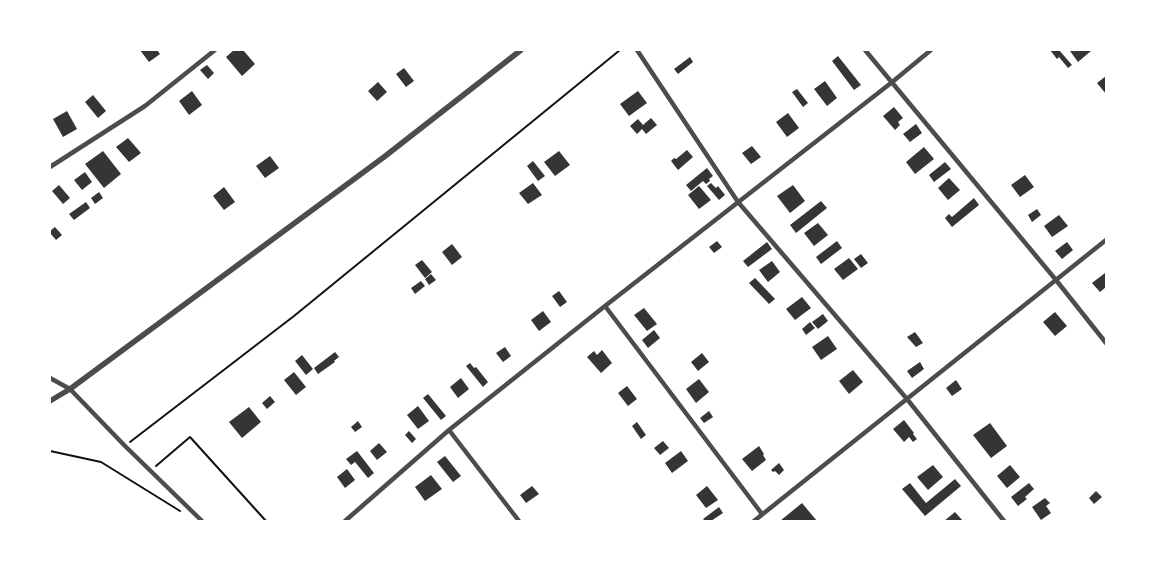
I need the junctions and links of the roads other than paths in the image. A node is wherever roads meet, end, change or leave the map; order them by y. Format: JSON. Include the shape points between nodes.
{"nodes":[{"id":1,"x":214,"y":50,"type":"edge"},
{"id":2,"x":521,"y":50,"type":"edge"},
{"id":3,"x":865,"y":50,"type":"edge"},
{"id":4,"x":931,"y":50,"type":"edge"},
{"id":5,"x":637,"y":51,"type":"edge"},
{"id":6,"x":891,"y":83,"type":"junction"},
{"id":7,"x":50,"y":167,"type":"edge"},
{"id":8,"x":738,"y":202,"type":"junction"},
{"id":9,"x":1106,"y":240,"type":"edge"},
{"id":10,"x":1056,"y":280,"type":"junction"},
{"id":11,"x":604,"y":306,"type":"junction"},
{"id":12,"x":1106,"y":343,"type":"edge"},
{"id":13,"x":50,"y":378,"type":"edge"},
{"id":14,"x":70,"y":389,"type":"junction"},
{"id":15,"x":907,"y":399,"type":"junction"},
{"id":16,"x":50,"y":401,"type":"edge"},
{"id":17,"x":449,"y":430,"type":"junction"},
{"id":18,"x":762,"y":514,"type":"junction"},
{"id":19,"x":202,"y":521,"type":"edge"},
{"id":20,"x":345,"y":521,"type":"edge"},
{"id":21,"x":519,"y":521,"type":"edge"},
{"id":22,"x":754,"y":521,"type":"edge"},
{"id":23,"x":1004,"y":521,"type":"edge"}],
"edges":[{"from":1,"to":7,"type":"street","via":[[145,106]]},
{"from":2,"to":14,"type":"street","via":[[384,157]]},
{"from":3,"to":6,"type":"street"},
{"from":4,"to":6,"type":"street"},
{"from":5,"to":8,"type":"street"},
{"from":6,"to":8,"type":"street"},
{"from":6,"to":10,"type":"street"},
{"from":8,"to":11,"type":"street"},
{"from":8,"to":15,"type":"street"},
{"from":9,"to":10,"type":"street"},
{"from":10,"to":12,"type":"street"},
{"from":10,"to":15,"type":"street"},
{"from":11,"to":17,"type":"street"},
{"from":11,"to":18,"type":"street"},
{"from":13,"to":14,"type":"street"},
{"from":14,"to":16,"type":"street"},
{"from":14,"to":19,"type":"street"},
{"from":15,"to":18,"type":"street"},
{"from":15,"to":23,"type":"street"},
{"from":17,"to":20,"type":"street"},
{"from":17,"to":21,"type":"street"},
{"from":18,"to":22,"type":"street"}]}
